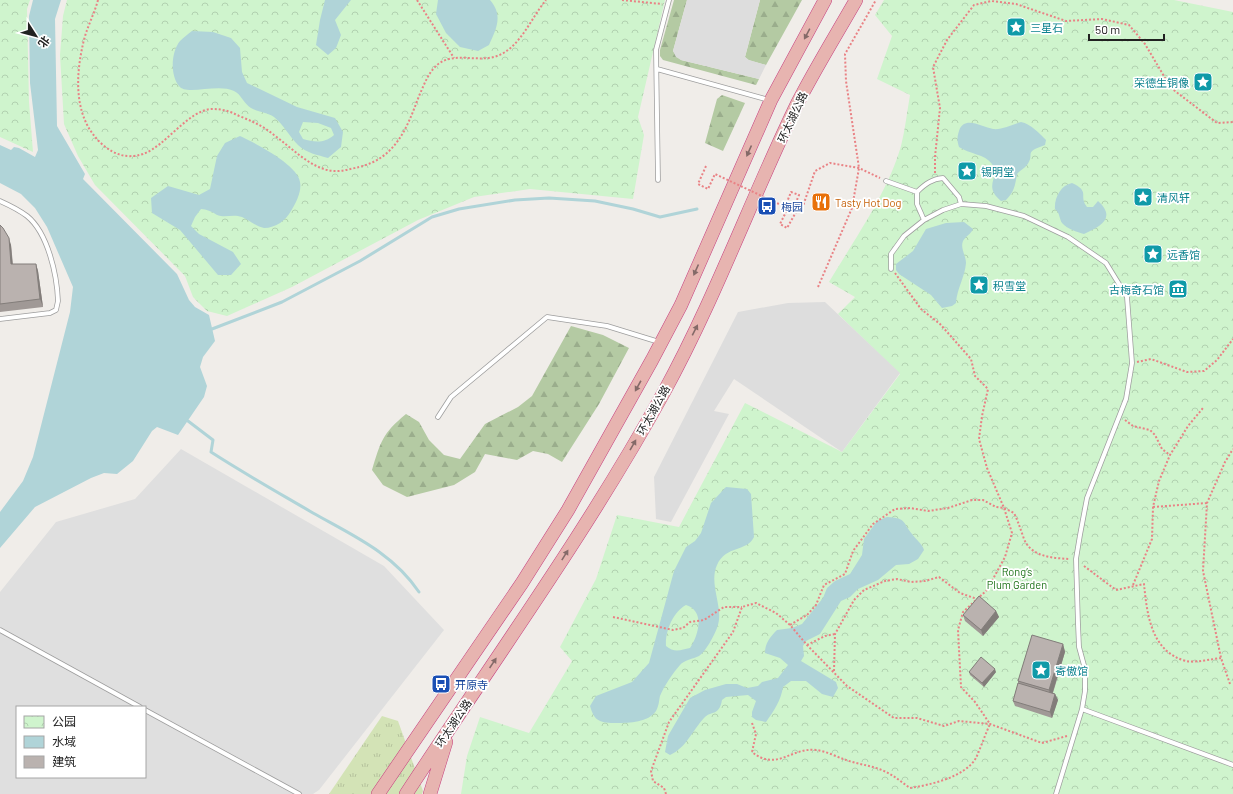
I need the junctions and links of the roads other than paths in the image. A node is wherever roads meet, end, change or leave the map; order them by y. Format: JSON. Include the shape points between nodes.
{"nodes":[{"id":1,"x":825,"y":0,"type":"edge"},
{"id":2,"x":856,"y":0,"type":"edge"},
{"id":3,"x":668,"y":2,"type":"edge"},
{"id":4,"x":657,"y":69,"type":"junction"},
{"id":5,"x":771,"y":100,"type":"junction"},
{"id":6,"x":658,"y":180,"type":"dead end"},
{"id":7,"x":886,"y":181,"type":"road end"},
{"id":8,"x":916,"y":192,"type":"junction"},
{"id":9,"x":0,"y":201,"type":"edge"},
{"id":10,"x":961,"y":204,"type":"junction"},
{"id":11,"x":924,"y":220,"type":"junction"},
{"id":12,"x":891,"y":269,"type":"road end"},
{"id":13,"x":0,"y":319,"type":"edge"},
{"id":14,"x":661,"y":343,"type":"junction"},
{"id":15,"x":438,"y":417,"type":"dead end"},
{"id":16,"x":0,"y":630,"type":"edge"},
{"id":17,"x":138,"y":706,"type":"edge"},
{"id":18,"x":1082,"y":708,"type":"junction"},
{"id":19,"x":146,"y":711,"type":"edge"},
{"id":20,"x":455,"y":719,"type":"junction"},
{"id":21,"x":1233,"y":765,"type":"edge"},
{"id":22,"x":299,"y":794,"type":"edge"},
{"id":23,"x":378,"y":794,"type":"edge"},
{"id":24,"x":406,"y":794,"type":"edge"},
{"id":25,"x":430,"y":794,"type":"edge"},
{"id":26,"x":1056,"y":794,"type":"edge"}],
"edges":[{"from":1,"to":5,"type":"highway","name":"环太湖公路","one_way":true},
{"from":20,"to":2,"type":"highway","name":"环太湖公路","one_way":true,"via":[[556,570],[632,448],[664,391],[703,316],[798,104]]},
{"from":3,"to":4,"type":"lane","via":[[656,50]]},
{"from":4,"to":5,"type":"lane"},
{"from":4,"to":6,"type":"lane"},
{"from":5,"to":14,"type":"highway","name":"环太湖公路","one_way":true,"via":[[681,305]]},
{"from":7,"to":8,"type":"lane"},
{"from":8,"to":10,"type":"lane","via":[[936,178],[943,178],[960,197]]},
{"from":8,"to":11,"type":"lane","via":[[917,204]]},
{"from":9,"to":13,"type":"lane","via":[[28,217],[38,229],[48,247],[58,301],[56,310],[50,313]]},
{"from":10,"to":11,"type":"lane"},
{"from":10,"to":18,"type":"lane","via":[[986,206],[1024,216],[1068,237],[1106,263],[1127,297],[1132,363],[1126,399],[1087,498],[1076,559],[1078,632],[1085,669]]},
{"from":11,"to":12,"type":"lane","via":[[904,236],[891,254]]},
{"from":14,"to":15,"type":"lane","via":[[607,326],[547,317],[451,398]]},
{"from":14,"to":23,"type":"highway","name":"环太湖公路","one_way":true,"via":[[568,510],[522,584]]},
{"from":16,"to":17,"type":"lane"},
{"from":18,"to":21,"type":"lane"},
{"from":18,"to":26,"type":"lane"},
{"from":19,"to":22,"type":"lane"},
{"from":20,"to":24,"type":"highway","name":"环太湖公路"},
{"from":20,"to":25,"type":"highway"}]}
